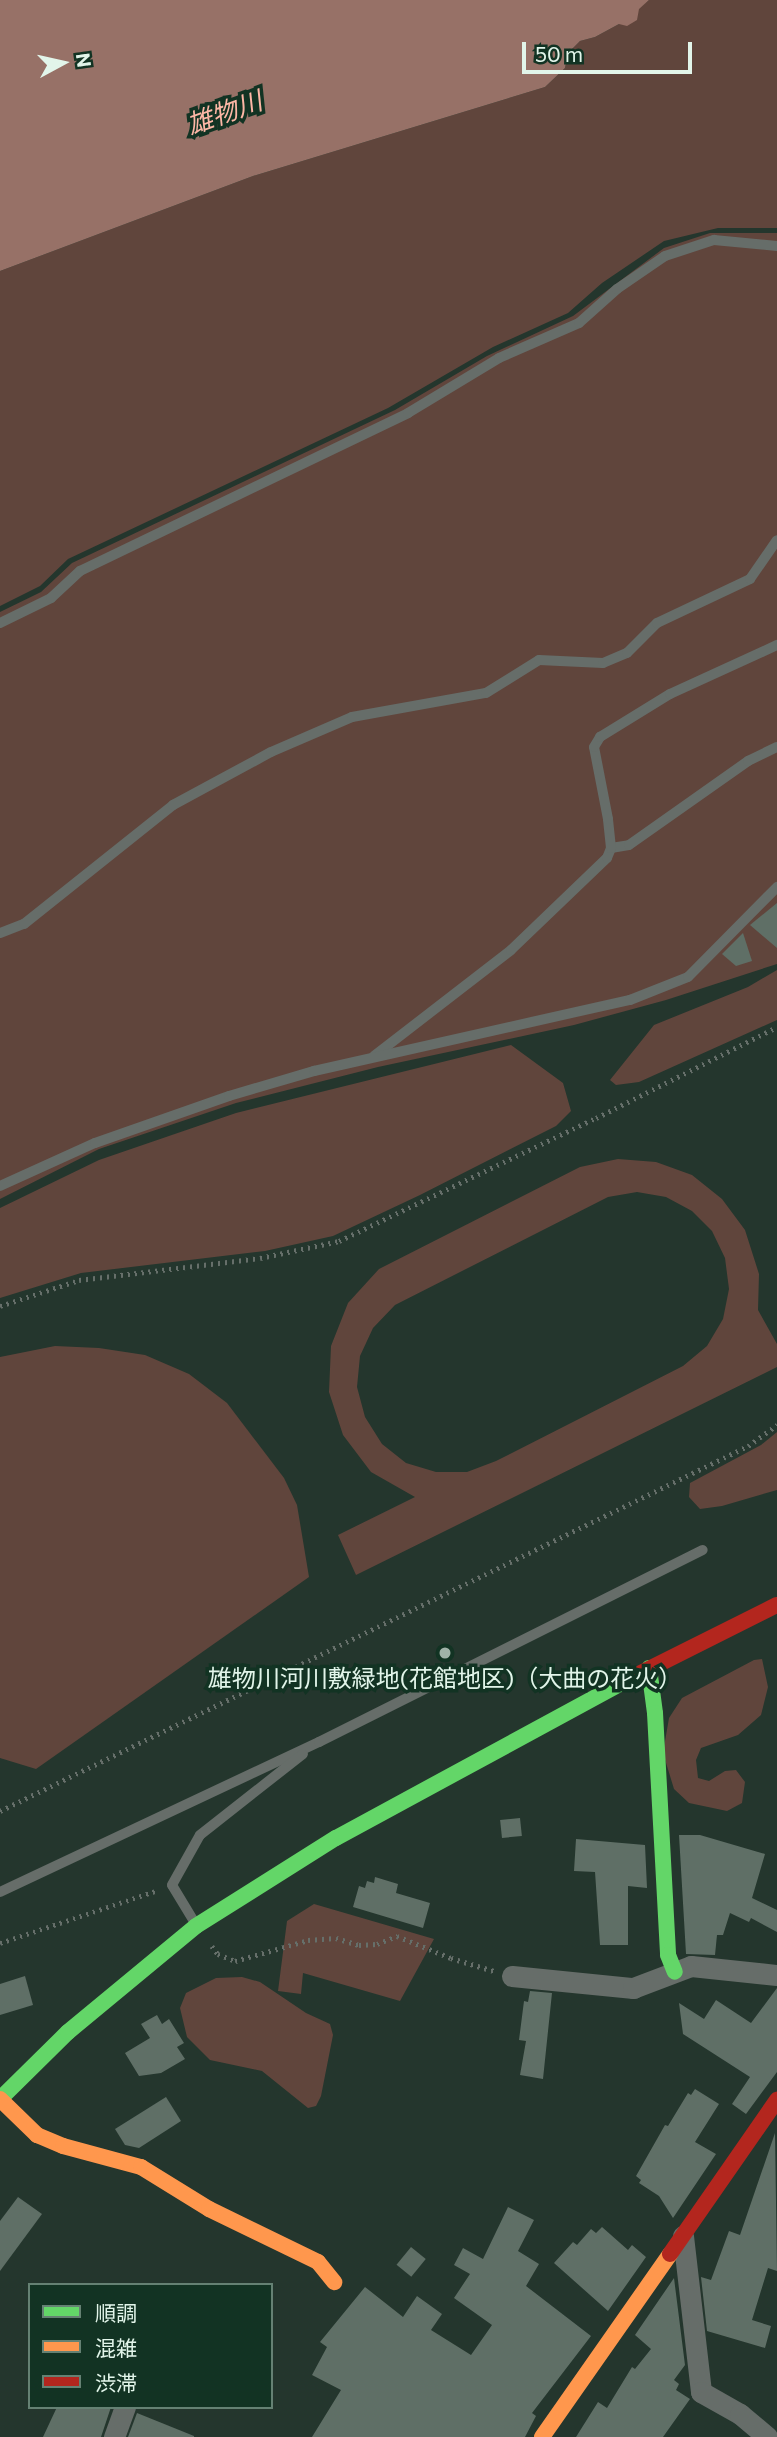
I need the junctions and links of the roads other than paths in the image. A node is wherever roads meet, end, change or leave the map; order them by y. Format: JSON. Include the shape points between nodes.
{"nodes":[{"id":1,"x":777,"y":246,"type":"edge"},
{"id":2,"x":777,"y":540,"type":"edge"},
{"id":3,"x":0,"y":623,"type":"edge"},
{"id":4,"x":777,"y":645,"type":"edge"},
{"id":5,"x":777,"y":747,"type":"edge"},
{"id":6,"x":611,"y":848,"type":"junction"},
{"id":7,"x":777,"y":887,"type":"edge"},
{"id":8,"x":0,"y":933,"type":"edge"},
{"id":9,"x":371,"y":1058,"type":"junction"},
{"id":10,"x":0,"y":1186,"type":"edge"},
{"id":11,"x":703,"y":1550,"type":"dead end"},
{"id":12,"x":777,"y":1605,"type":"edge"},
{"id":13,"x":649,"y":1668,"type":"junction"},
{"id":14,"x":319,"y":1742,"type":"junction"},
{"id":15,"x":0,"y":1892,"type":"edge"},
{"id":16,"x":196,"y":1926,"type":"junction"},
{"id":17,"x":675,"y":1972,"type":"junction"},
{"id":18,"x":777,"y":1975,"type":"edge"},
{"id":19,"x":512,"y":1976,"type":"road end"},
{"id":20,"x":0,"y":2099,"type":"edge"},
{"id":21,"x":777,"y":2100,"type":"edge"},
{"id":22,"x":683,"y":2236,"type":"junction"},
{"id":23,"x":334,"y":2282,"type":"dead end"},
{"id":24,"x":124,"y":2409,"type":"edge"},
{"id":25,"x":114,"y":2437,"type":"edge"},
{"id":26,"x":542,"y":2437,"type":"edge"},
{"id":27,"x":767,"y":2437,"type":"edge"}],
"edges":[{"from":1,"to":3,"type":"lane","via":[[714,240],[665,256],[579,323],[499,358],[408,413],[80,571],[51,597]]},
{"from":2,"to":8,"type":"lane","via":[[750,579],[657,623],[627,653],[603,663],[539,660],[486,693],[352,717],[271,752],[173,804],[23,924]]},
{"from":4,"to":6,"type":"lane","via":[[670,694],[600,737],[594,747]]},
{"from":5,"to":6,"type":"lane","via":[[748,761],[629,845]]},
{"from":6,"to":9,"type":"lane","via":[[607,858],[511,950]]},
{"from":7,"to":9,"type":"lane","via":[[688,976],[630,1000]]},
{"from":9,"to":10,"type":"lane","via":[[229,1096],[95,1143]]},
{"from":11,"to":14,"type":"lane"},
{"from":12,"to":13,"type":"street"},
{"from":13,"to":16,"type":"street","via":[[348,1832]]},
{"from":13,"to":17,"type":"street","via":[[668,1955]]},
{"from":14,"to":15,"type":"lane"},
{"from":14,"to":16,"type":"lane","via":[[200,1835],[172,1885]]},
{"from":16,"to":20,"type":"street","via":[[68,2032]]},
{"from":17,"to":18,"type":"street","via":[[714,1966]]},
{"from":17,"to":19,"type":"street","via":[[633,1988]]},
{"from":20,"to":23,"type":"street","via":[[37,2135],[141,2167],[209,2209],[318,2262]]},
{"from":21,"to":22,"type":"street"},
{"from":22,"to":26,"type":"street"},
{"from":22,"to":27,"type":"street","via":[[701,2392],[740,2414]]},
{"from":24,"to":25,"type":"street"}]}
